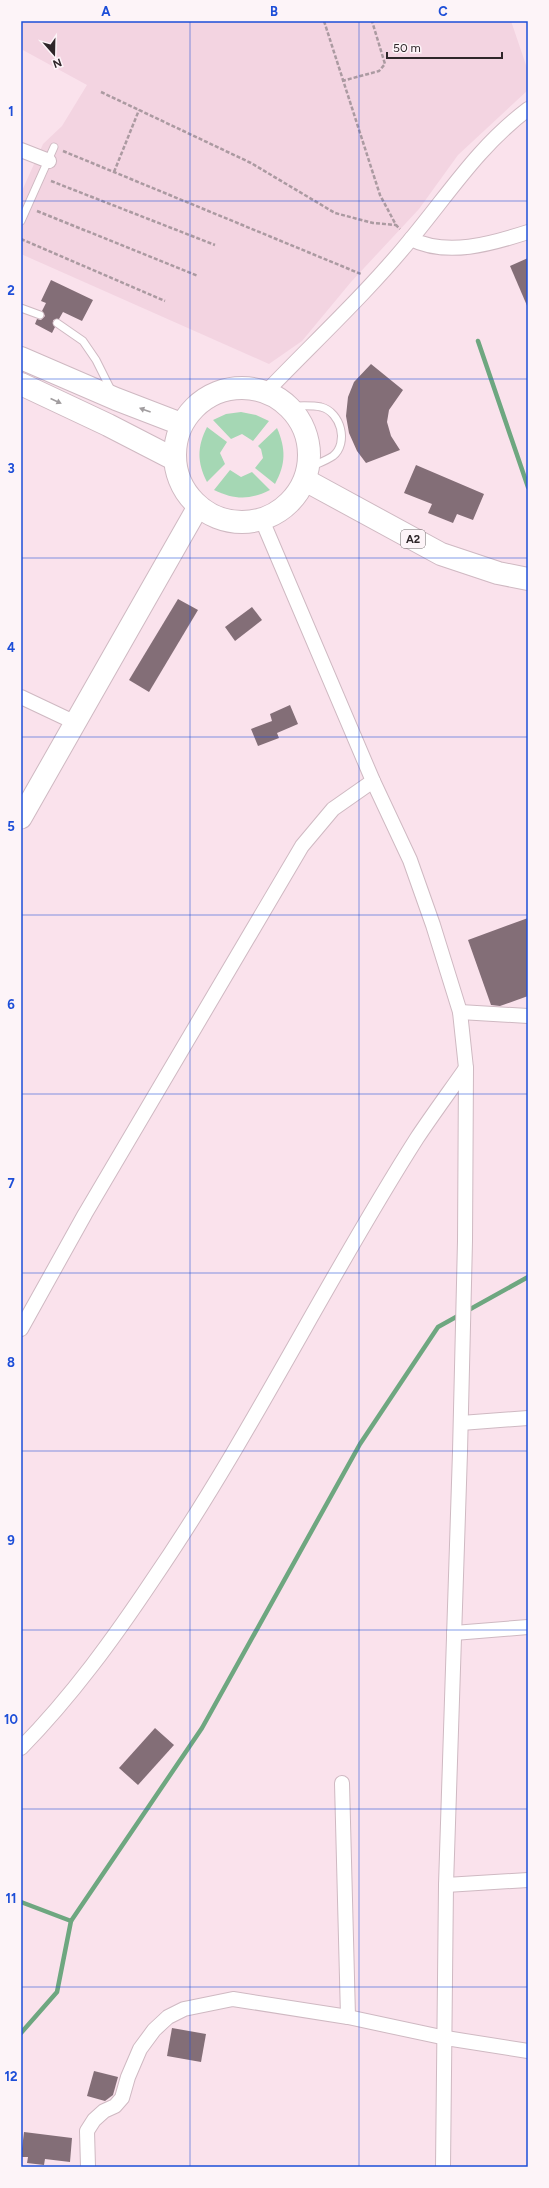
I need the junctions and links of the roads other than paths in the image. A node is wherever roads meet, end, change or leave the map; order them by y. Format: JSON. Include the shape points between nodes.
{"nodes":[{"id":1,"x":528,"y":109,"type":"edge"},
{"id":2,"x":54,"y":147,"type":"road end"},
{"id":3,"x":21,"y":150,"type":"edge"},
{"id":4,"x":49,"y":161,"type":"junction"},
{"id":5,"x":21,"y":221,"type":"edge"},
{"id":6,"x":528,"y":232,"type":"edge"},
{"id":7,"x":411,"y":239,"type":"junction"},
{"id":8,"x":21,"y":308,"type":"edge"},
{"id":9,"x":40,"y":315,"type":"dead end"},
{"id":10,"x":57,"y":323,"type":"dead end"},
{"id":11,"x":21,"y":358,"type":"edge"},
{"id":12,"x":21,"y":384,"type":"edge"},
{"id":13,"x":267,"y":391,"type":"junction"},
{"id":14,"x":116,"y":399,"type":"junction"},
{"id":15,"x":290,"y":406,"type":"junction"},
{"id":16,"x":181,"y":424,"type":"junction"},
{"id":17,"x":174,"y":459,"type":"junction"},
{"id":18,"x":306,"y":474,"type":"junction"},
{"id":19,"x":198,"y":507,"type":"junction"},
{"id":20,"x":262,"y":520,"type":"junction"},
{"id":21,"x":528,"y":579,"type":"edge"},
{"id":22,"x":21,"y":697,"type":"edge"},
{"id":23,"x":76,"y":723,"type":"junction"},
{"id":24,"x":373,"y":781,"type":"junction"},
{"id":25,"x":21,"y":818,"type":"edge"},
{"id":26,"x":460,"y":1012,"type":"junction"},
{"id":27,"x":528,"y":1016,"type":"edge"},
{"id":28,"x":466,"y":1068,"type":"junction"},
{"id":29,"x":21,"y":1329,"type":"edge"},
{"id":30,"x":528,"y":1418,"type":"edge"},
{"id":31,"x":461,"y":1423,"type":"junction"},
{"id":32,"x":528,"y":1627,"type":"edge"},
{"id":33,"x":454,"y":1633,"type":"junction"},
{"id":34,"x":21,"y":1748,"type":"edge"},
{"id":35,"x":342,"y":1783,"type":"dead end"},
{"id":36,"x":528,"y":1880,"type":"edge"},
{"id":37,"x":446,"y":1885,"type":"junction"},
{"id":38,"x":348,"y":2017,"type":"junction"},
{"id":39,"x":446,"y":2038,"type":"junction"},
{"id":40,"x":528,"y":2051,"type":"edge"},
{"id":41,"x":88,"y":2167,"type":"edge"},
{"id":42,"x":443,"y":2167,"type":"edge"}],
"edges":[{"from":1,"to":7,"type":"street","via":[[508,124],[476,155]]},
{"from":2,"to":4,"type":"lane"},
{"from":3,"to":4,"type":"street"},
{"from":4,"to":5,"type":"lane"},
{"from":6,"to":7,"type":"street","via":[[481,245],[447,248],[426,247]]},
{"from":7,"to":13,"type":"street","via":[[375,280]]},
{"from":8,"to":9,"type":"lane"},
{"from":10,"to":14,"type":"lane","via":[[83,342],[96,360]]},
{"from":11,"to":14,"type":"main road"},
{"from":12,"to":17,"type":"main road","one_way":true},
{"from":13,"to":15,"type":"main road"},
{"from":13,"to":16,"type":"main road","via":[[243,387],[218,391],[197,404]]},
{"from":16,"to":14,"type":"main road","one_way":true},
{"from":15,"to":18,"type":"main road","via":[[305,428],[310,454]]},
{"from":15,"to":18,"type":"lane","via":[[323,408],[335,417],[341,429],[342,438],[334,455]]},
{"from":16,"to":17,"type":"main road","via":[[175,441]]},
{"from":17,"to":19,"type":"main road","via":[[177,477]]},
{"from":18,"to":20,"type":"main road","via":[[288,505]]},
{"from":18,"to":21,"type":"main road","number":"A2","via":[[441,554],[498,573]]},
{"from":19,"to":20,"type":"main road","via":[[228,522]]},
{"from":19,"to":23,"type":"main road"},
{"from":20,"to":24,"type":"street"},
{"from":22,"to":23,"type":"street"},
{"from":23,"to":25,"type":"main road"},
{"from":24,"to":26,"type":"street","via":[[410,860]]},
{"from":24,"to":29,"type":"street","via":[[333,809],[302,846],[85,1214]]},
{"from":26,"to":27,"type":"street"},
{"from":26,"to":28,"type":"street"},
{"from":28,"to":31,"type":"street"},
{"from":28,"to":34,"type":"street","via":[[417,1138],[198,1514],[107,1647],[42,1727]]},
{"from":30,"to":31,"type":"street"},
{"from":31,"to":33,"type":"street"},
{"from":32,"to":33,"type":"street"},
{"from":33,"to":37,"type":"street"},
{"from":35,"to":38,"type":"street"},
{"from":36,"to":37,"type":"street"},
{"from":37,"to":39,"type":"street"},
{"from":38,"to":39,"type":"street"},
{"from":38,"to":41,"type":"street","via":[[233,1999],[184,2009],[168,2017],[140,2049],[122,2098],[116,2106],[104,2111],[94,2120],[88,2131]]},
{"from":39,"to":40,"type":"street"},
{"from":39,"to":42,"type":"street"}]}
